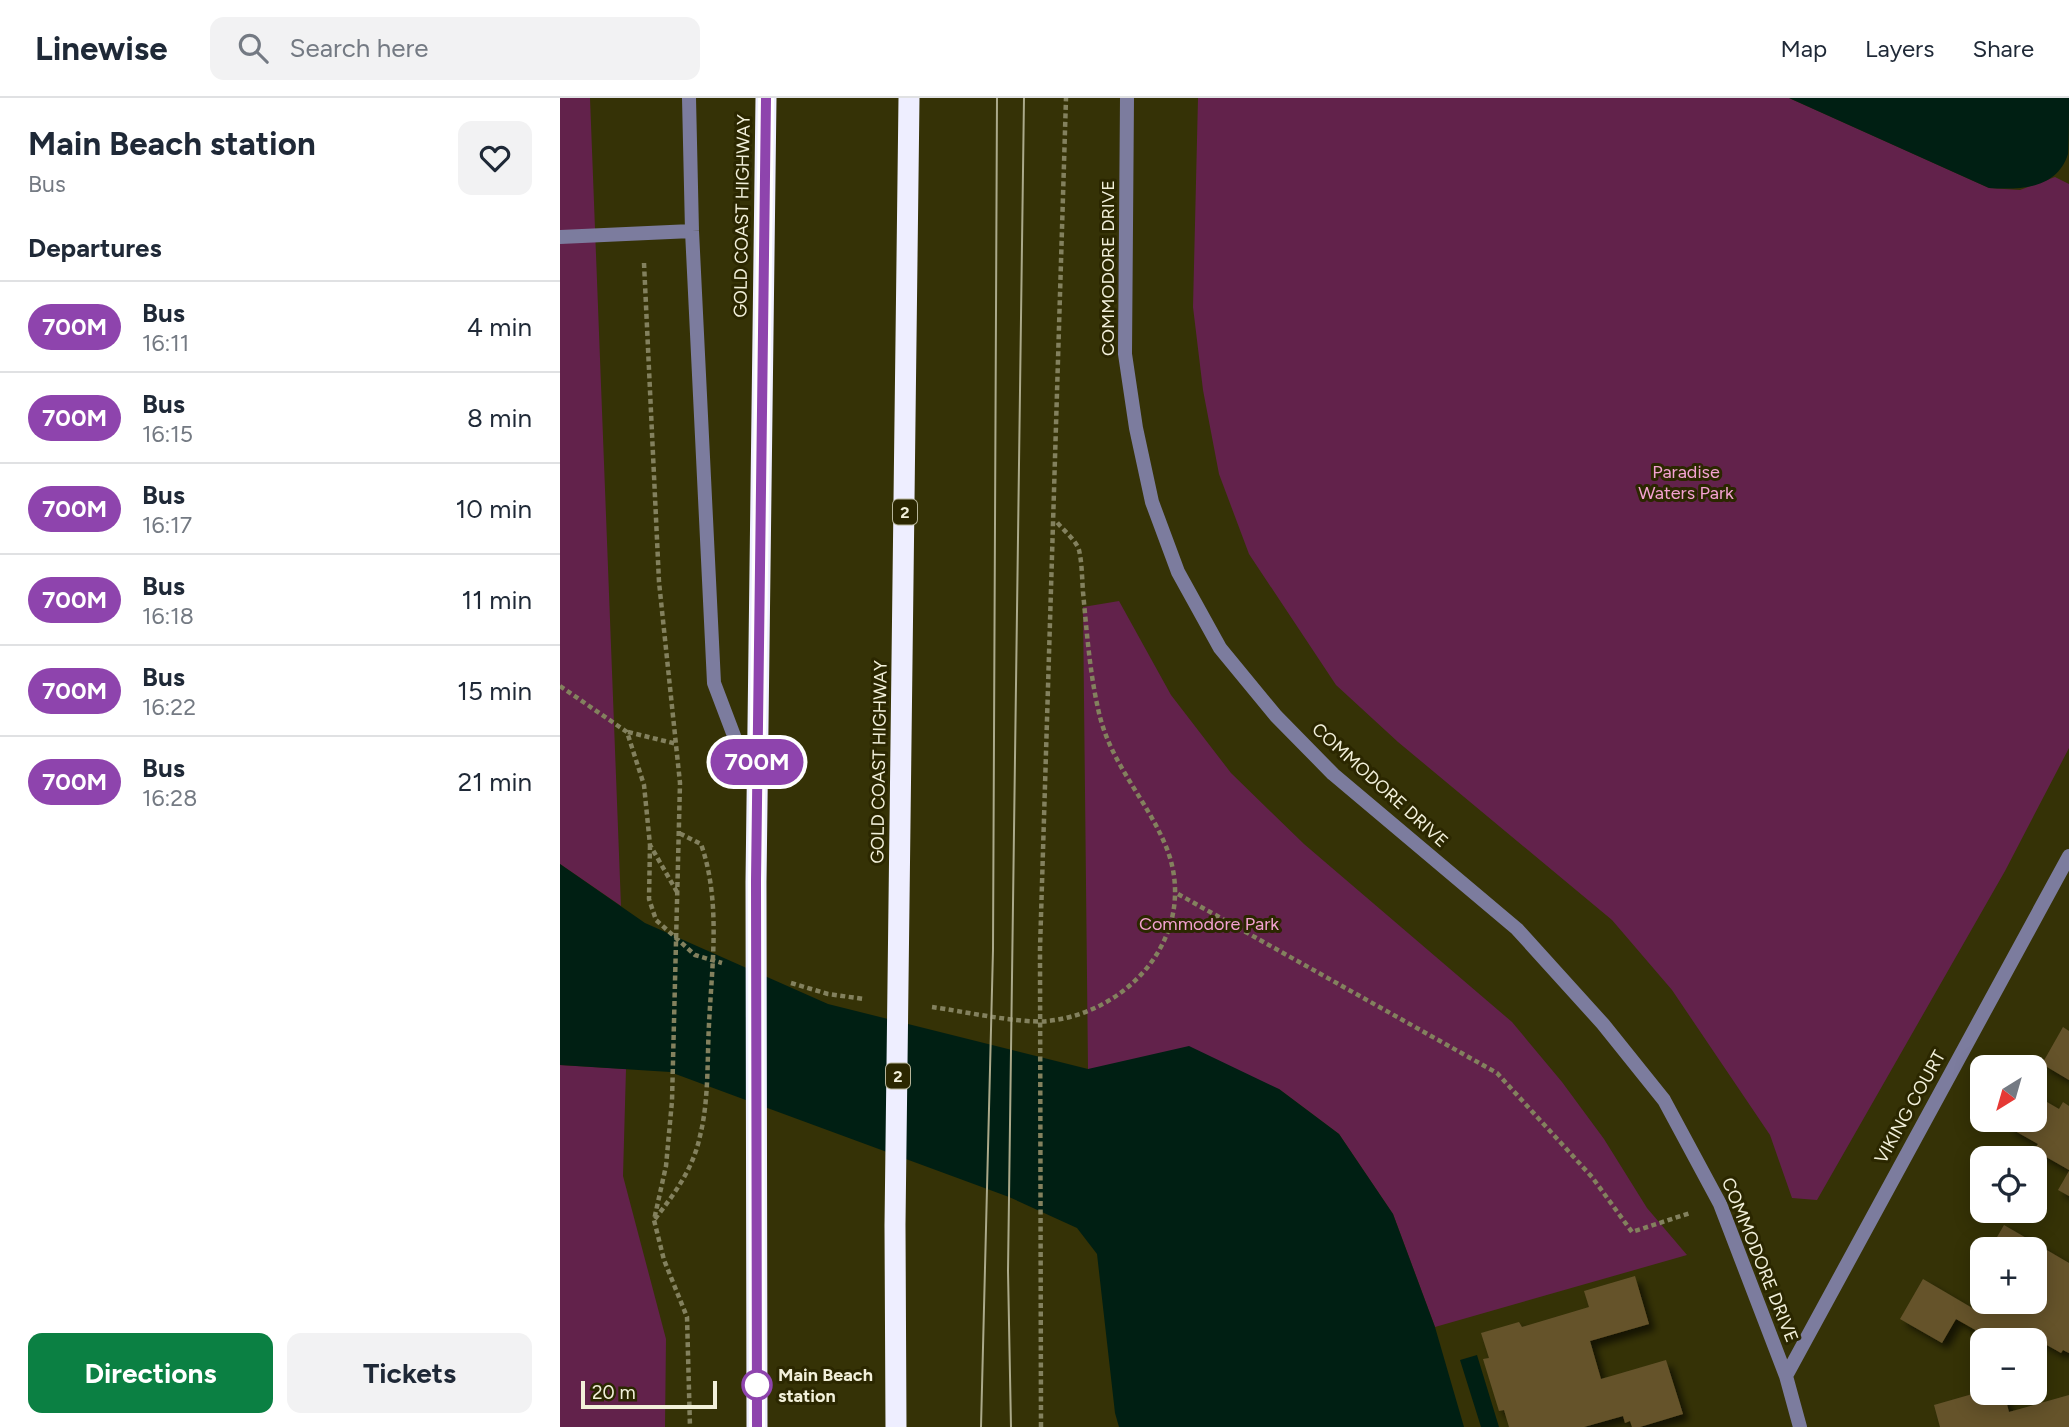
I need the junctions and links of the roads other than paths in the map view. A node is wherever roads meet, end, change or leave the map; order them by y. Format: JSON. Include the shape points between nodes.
{"nodes":[{"id":1,"x":689,"y":98,"type":"edge"},
{"id":2,"x":766,"y":98,"type":"edge"},
{"id":3,"x":909,"y":98,"type":"edge"},
{"id":4,"x":1127,"y":98,"type":"edge"},
{"id":5,"x":692,"y":231,"type":"junction"},
{"id":6,"x":560,"y":237,"type":"edge"},
{"id":7,"x":757,"y":797,"type":"junction"},
{"id":8,"x":2069,"y":856,"type":"edge"},
{"id":9,"x":1786,"y":1376,"type":"junction"},
{"id":10,"x":757,"y":1427,"type":"edge"},
{"id":11,"x":896,"y":1427,"type":"edge"},
{"id":12,"x":1800,"y":1427,"type":"edge"}],
"edges":[{"from":1,"to":5,"type":"street"},
{"from":2,"to":7,"type":"highway","name":"GOLD COAST HIGHWAY"},
{"from":3,"to":11,"type":"highway","name":"GOLD COAST HIGHWAY","number":"2"},
{"from":4,"to":9,"type":"street","name":"COMMODORE DRIVE","via":[[1125,354],[1152,502],[1178,572],[1220,648],[1276,716],[1333,774],[1517,929],[1664,1100],[1720,1203]]},
{"from":5,"to":6,"type":"street"},
{"from":5,"to":7,"type":"street","via":[[714,683]]},
{"from":7,"to":10,"type":"highway","name":"GOLD COAST HIGHWAY"},
{"from":8,"to":9,"type":"street","name":"VIKING COURT"},
{"from":9,"to":12,"type":"street","name":"COMMODORE DRIVE"}]}
